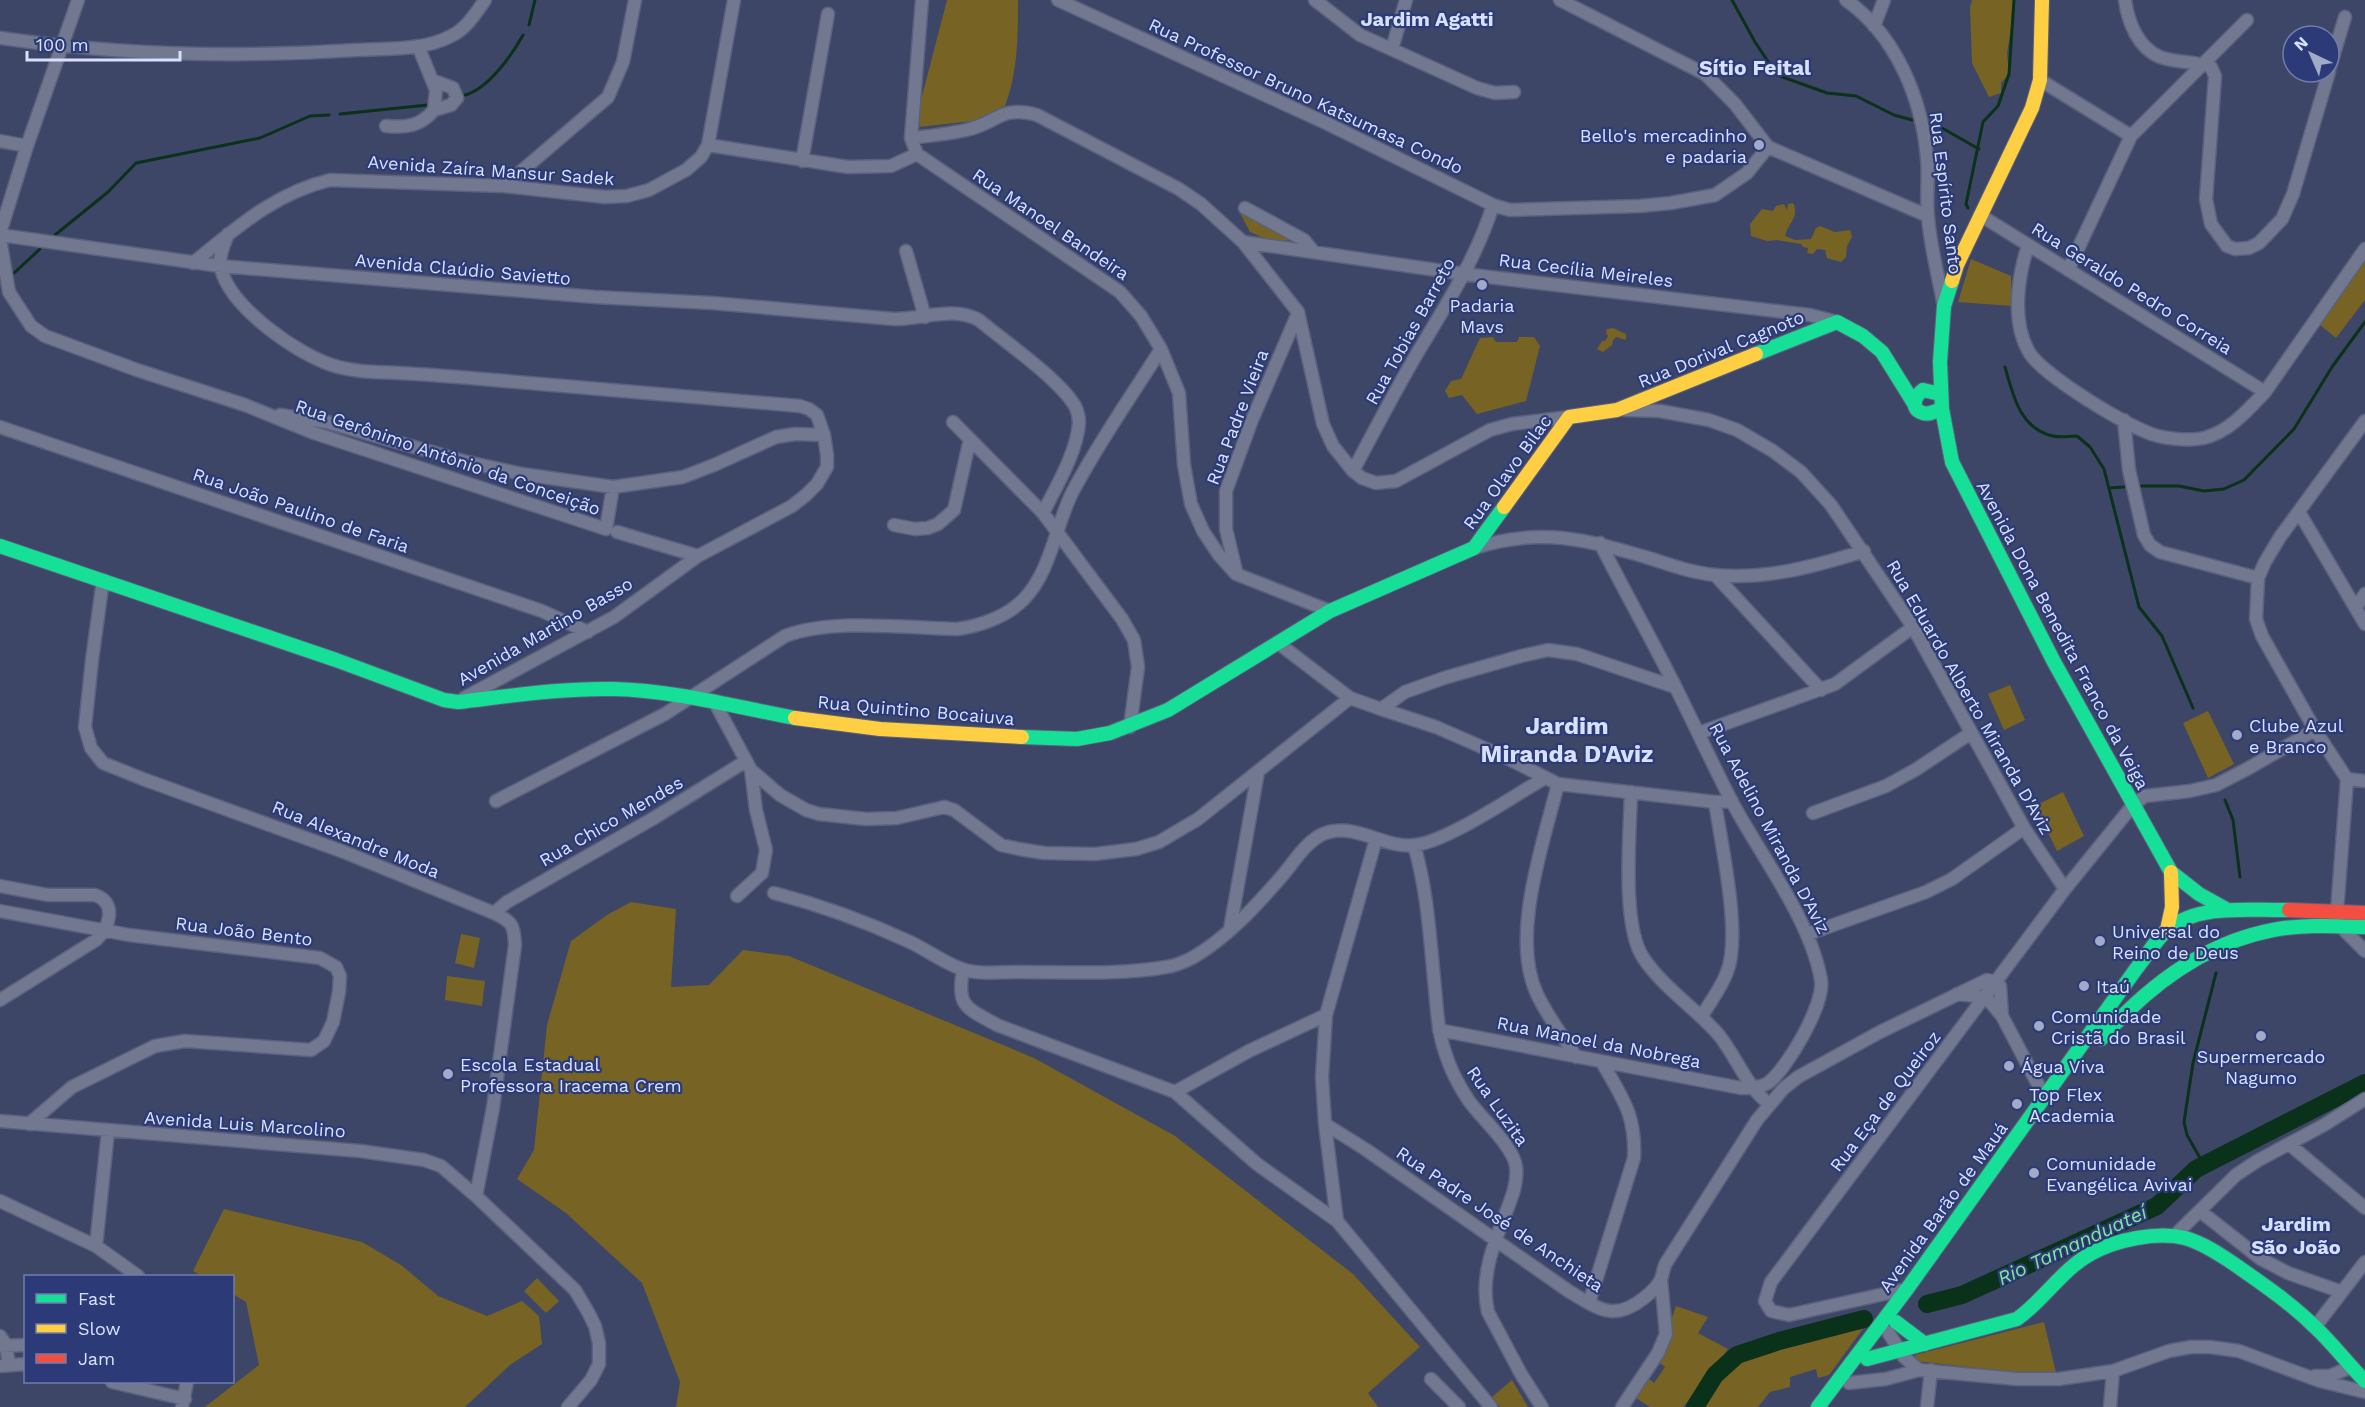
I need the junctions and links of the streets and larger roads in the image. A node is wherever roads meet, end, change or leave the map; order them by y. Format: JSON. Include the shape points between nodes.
{"nodes":[{"id":1,"x":78,"y":0,"type":"edge"},
{"id":2,"x":485,"y":0,"type":"edge"},
{"id":3,"x":635,"y":0,"type":"edge"},
{"id":4,"x":734,"y":0,"type":"edge"},
{"id":5,"x":922,"y":0,"type":"edge"},
{"id":6,"x":1058,"y":0,"type":"edge"},
{"id":7,"x":1315,"y":0,"type":"edge"},
{"id":8,"x":1406,"y":0,"type":"edge"},
{"id":9,"x":1560,"y":0,"type":"edge"},
{"id":10,"x":1846,"y":0,"type":"edge"},
{"id":11,"x":1884,"y":0,"type":"edge"},
{"id":12,"x":2042,"y":0,"type":"edge"},
{"id":13,"x":2125,"y":0,"type":"edge"},
{"id":14,"x":828,"y":14,"type":"dead end"},
{"id":15,"x":2345,"y":17,"type":"dead end"},
{"id":16,"x":2247,"y":20,"type":"dead end"},
{"id":17,"x":1874,"y":26,"type":"junction"},
{"id":18,"x":2341,"y":30,"type":"edge"},
{"id":19,"x":0,"y":38,"type":"edge"},
{"id":20,"x":418,"y":46,"type":"junction"},
{"id":21,"x":62,"y":47,"type":"junction"},
{"id":22,"x":1392,"y":49,"type":"junction"},
{"id":23,"x":2203,"y":64,"type":"junction"},
{"id":24,"x":432,"y":80,"type":"junction"},
{"id":25,"x":2040,"y":80,"type":"junction"},
{"id":26,"x":2325,"y":84,"type":"edge"},
{"id":27,"x":1514,"y":92,"type":"dead end"},
{"id":28,"x":434,"y":110,"type":"junction"},
{"id":29,"x":386,"y":126,"type":"dead end"},
{"id":30,"x":2131,"y":136,"type":"junction"},
{"id":31,"x":911,"y":138,"type":"junction"},
{"id":32,"x":0,"y":141,"type":"edge"},
{"id":33,"x":708,"y":145,"type":"junction"},
{"id":34,"x":27,"y":146,"type":"junction"},
{"id":35,"x":1768,"y":147,"type":"junction"},
{"id":36,"x":917,"y":154,"type":"junction"},
{"id":37,"x":802,"y":161,"type":"junction"},
{"id":38,"x":504,"y":186,"type":"junction"},
{"id":39,"x":1493,"y":205,"type":"junction"},
{"id":40,"x":1245,"y":208,"type":"dead end"},
{"id":41,"x":1980,"y":215,"type":"junction"},
{"id":42,"x":1928,"y":216,"type":"junction"},
{"id":43,"x":228,"y":234,"type":"junction"},
{"id":44,"x":0,"y":236,"type":"edge"},
{"id":45,"x":1243,"y":242,"type":"junction"},
{"id":46,"x":2028,"y":245,"type":"junction"},
{"id":47,"x":2365,"y":249,"type":"edge"},
{"id":48,"x":906,"y":251,"type":"dead end"},
{"id":49,"x":1313,"y":251,"type":"junction"},
{"id":50,"x":193,"y":263,"type":"junction"},
{"id":51,"x":220,"y":266,"type":"junction"},
{"id":52,"x":2068,"y":270,"type":"junction"},
{"id":53,"x":1464,"y":274,"type":"junction"},
{"id":54,"x":1944,"y":306,"type":"junction"},
{"id":55,"x":1298,"y":312,"type":"junction"},
{"id":56,"x":925,"y":317,"type":"junction"},
{"id":57,"x":1837,"y":322,"type":"junction"},
{"id":58,"x":1161,"y":349,"type":"junction"},
{"id":59,"x":2265,"y":392,"type":"junction"},
{"id":60,"x":1941,"y":394,"type":"junction"},
{"id":61,"x":1917,"y":401,"type":"junction"},
{"id":62,"x":1942,"y":409,"type":"junction"},
{"id":63,"x":1617,"y":410,"type":"junction"},
{"id":64,"x":273,"y":415,"type":"junction"},
{"id":65,"x":1569,"y":417,"type":"junction"},
{"id":66,"x":2124,"y":420,"type":"junction"},
{"id":67,"x":2365,"y":421,"type":"edge"},
{"id":68,"x":953,"y":422,"type":"dead end"},
{"id":69,"x":0,"y":427,"type":"edge"},
{"id":70,"x":824,"y":435,"type":"junction"},
{"id":71,"x":970,"y":439,"type":"junction"},
{"id":72,"x":1952,"y":462,"type":"junction"},
{"id":73,"x":1353,"y":471,"type":"junction"},
{"id":74,"x":613,"y":487,"type":"junction"},
{"id":75,"x":2300,"y":512,"type":"junction"},
{"id":76,"x":1043,"y":513,"type":"junction"},
{"id":77,"x":894,"y":525,"type":"dead end"},
{"id":78,"x":1057,"y":530,"type":"junction"},
{"id":79,"x":612,"y":531,"type":"junction"},
{"id":80,"x":1600,"y":543,"type":"junction"},
{"id":81,"x":0,"y":546,"type":"edge"},
{"id":82,"x":1474,"y":548,"type":"junction"},
{"id":83,"x":1864,"y":551,"type":"junction"},
{"id":84,"x":698,"y":556,"type":"junction"},
{"id":85,"x":1236,"y":574,"type":"junction"},
{"id":86,"x":1716,"y":576,"type":"junction"},
{"id":87,"x":2258,"y":578,"type":"junction"},
{"id":88,"x":104,"y":580,"type":"junction"},
{"id":89,"x":2365,"y":594,"type":"edge"},
{"id":90,"x":2356,"y":607,"type":"junction"},
{"id":91,"x":1330,"y":611,"type":"junction"},
{"id":92,"x":2365,"y":624,"type":"edge"},
{"id":93,"x":1913,"y":627,"type":"junction"},
{"id":94,"x":588,"y":632,"type":"junction"},
{"id":95,"x":1278,"y":643,"type":"junction"},
{"id":96,"x":1676,"y":687,"type":"junction"},
{"id":97,"x":1821,"y":690,"type":"junction"},
{"id":98,"x":693,"y":698,"type":"junction"},
{"id":99,"x":1350,"y":698,"type":"junction"},
{"id":100,"x":458,"y":702,"type":"junction"},
{"id":101,"x":715,"y":703,"type":"junction"},
{"id":102,"x":1381,"y":709,"type":"junction"},
{"id":103,"x":1130,"y":727,"type":"junction"},
{"id":104,"x":2315,"y":730,"type":"junction"},
{"id":105,"x":1699,"y":733,"type":"junction"},
{"id":106,"x":1971,"y":733,"type":"junction"},
{"id":107,"x":749,"y":766,"type":"junction"},
{"id":108,"x":1258,"y":772,"type":"junction"},
{"id":109,"x":1545,"y":778,"type":"junction"},
{"id":110,"x":2347,"y":779,"type":"junction"},
{"id":111,"x":2365,"y":781,"type":"edge"},
{"id":112,"x":1558,"y":784,"type":"junction"},
{"id":113,"x":1631,"y":792,"type":"junction"},
{"id":114,"x":496,"y":801,"type":"dead end"},
{"id":115,"x":1732,"y":801,"type":"junction"},
{"id":116,"x":1715,"y":802,"type":"junction"},
{"id":117,"x":2133,"y":805,"type":"junction"},
{"id":118,"x":1813,"y":813,"type":"dead end"},
{"id":119,"x":2024,"y":828,"type":"junction"},
{"id":120,"x":1376,"y":839,"type":"junction"},
{"id":121,"x":1414,"y":845,"type":"junction"},
{"id":122,"x":2171,"y":872,"type":"junction"},
{"id":123,"x":0,"y":886,"type":"edge"},
{"id":124,"x":2065,"y":889,"type":"junction"},
{"id":125,"x":774,"y":893,"type":"dead end"},
{"id":126,"x":737,"y":896,"type":"dead end"},
{"id":127,"x":2226,"y":909,"type":"junction"},
{"id":128,"x":0,"y":911,"type":"edge"},
{"id":129,"x":2337,"y":912,"type":"junction"},
{"id":130,"x":494,"y":913,"type":"junction"},
{"id":131,"x":2365,"y":913,"type":"edge"},
{"id":132,"x":2341,"y":927,"type":"junction"},
{"id":133,"x":2365,"y":927,"type":"edge"},
{"id":134,"x":1230,"y":928,"type":"junction"},
{"id":135,"x":106,"y":931,"type":"junction"},
{"id":136,"x":1808,"y":934,"type":"junction"},
{"id":137,"x":2163,"y":935,"type":"junction"},
{"id":138,"x":2225,"y":945,"type":"junction"},
{"id":139,"x":2365,"y":951,"type":"edge"},
{"id":140,"x":2182,"y":968,"type":"junction"},
{"id":141,"x":963,"y":970,"type":"junction"},
{"id":142,"x":1997,"y":982,"type":"junction"},
{"id":143,"x":1956,"y":994,"type":"junction"},
{"id":144,"x":1986,"y":997,"type":"junction"},
{"id":145,"x":0,"y":1000,"type":"edge"},
{"id":146,"x":1326,"y":1015,"type":"junction"},
{"id":147,"x":1702,"y":1016,"type":"junction"},
{"id":148,"x":2002,"y":1016,"type":"junction"},
{"id":149,"x":1439,"y":1030,"type":"junction"},
{"id":150,"x":1576,"y":1057,"type":"junction"},
{"id":151,"x":1602,"y":1062,"type":"junction"},
{"id":152,"x":1752,"y":1088,"type":"junction"},
{"id":153,"x":1175,"y":1092,"type":"junction"},
{"id":154,"x":2044,"y":1096,"type":"junction"},
{"id":155,"x":2365,"y":1099,"type":"edge"},
{"id":156,"x":1768,"y":1104,"type":"junction"},
{"id":157,"x":0,"y":1121,"type":"edge"},
{"id":158,"x":29,"y":1124,"type":"junction"},
{"id":159,"x":1325,"y":1124,"type":"junction"},
{"id":160,"x":108,"y":1131,"type":"junction"},
{"id":161,"x":2289,"y":1144,"type":"junction"},
{"id":162,"x":476,"y":1196,"type":"junction"},
{"id":163,"x":0,"y":1201,"type":"edge"},
{"id":164,"x":2365,"y":1208,"type":"edge"},
{"id":165,"x":2200,"y":1211,"type":"junction"},
{"id":166,"x":1337,"y":1221,"type":"junction"},
{"id":167,"x":2174,"y":1236,"type":"junction"},
{"id":168,"x":1496,"y":1239,"type":"junction"},
{"id":169,"x":96,"y":1246,"type":"junction"},
{"id":170,"x":2365,"y":1262,"type":"edge"},
{"id":171,"x":137,"y":1275,"type":"edge"},
{"id":172,"x":1661,"y":1280,"type":"junction"},
{"id":173,"x":1907,"y":1289,"type":"junction"},
{"id":174,"x":2342,"y":1292,"type":"junction"},
{"id":175,"x":1589,"y":1304,"type":"junction"},
{"id":176,"x":1892,"y":1327,"type":"junction"},
{"id":177,"x":2314,"y":1327,"type":"junction"},
{"id":178,"x":2,"y":1343,"type":"edge"},
{"id":179,"x":1925,"y":1344,"type":"junction"},
{"id":180,"x":24,"y":1345,"type":"edge"},
{"id":181,"x":1900,"y":1351,"type":"junction"},
{"id":182,"x":1867,"y":1359,"type":"junction"},
{"id":183,"x":24,"y":1364,"type":"edge"},
{"id":184,"x":5,"y":1366,"type":"edge"},
{"id":185,"x":1925,"y":1370,"type":"junction"},
{"id":186,"x":2114,"y":1371,"type":"junction"},
{"id":187,"x":2360,"y":1373,"type":"edge"},
{"id":188,"x":2311,"y":1377,"type":"junction"},
{"id":189,"x":1431,"y":1380,"type":"dead end"},
{"id":190,"x":115,"y":1383,"type":"edge"},
{"id":191,"x":185,"y":1383,"type":"edge"},
{"id":192,"x":1849,"y":1383,"type":"junction"},
{"id":193,"x":2365,"y":1392,"type":"edge"},
{"id":194,"x":183,"y":1403,"type":"edge"},
{"id":195,"x":568,"y":1407,"type":"edge"},
{"id":196,"x":1459,"y":1407,"type":"edge"},
{"id":197,"x":1491,"y":1407,"type":"edge"},
{"id":198,"x":1542,"y":1407,"type":"edge"},
{"id":199,"x":1622,"y":1407,"type":"edge"},
{"id":200,"x":1818,"y":1407,"type":"edge"},
{"id":201,"x":1832,"y":1407,"type":"edge"},
{"id":202,"x":1927,"y":1407,"type":"edge"},
{"id":203,"x":2110,"y":1407,"type":"edge"}],
"edges":[{"from":1,"to":21,"type":"street"},
{"from":2,"to":20,"type":"street","via":[[452,36]]},
{"from":3,"to":38,"type":"street","via":[[623,63],[608,97]]},
{"from":4,"to":33,"type":"street"},
{"from":5,"to":31,"type":"street"},
{"from":6,"to":39,"type":"street","name":"Rua Professor Bruno Katsumasa Condo"},
{"from":7,"to":22,"type":"street","via":[[1360,35]]},
{"from":8,"to":22,"type":"street"},
{"from":9,"to":35,"type":"street","via":[[1705,74],[1735,104]]},
{"from":10,"to":17,"type":"street","name":"Rua Espírito Santo"},
{"from":11,"to":17,"type":"street"},
{"from":12,"to":25,"type":"street"},
{"from":13,"to":23,"type":"street","via":[[2143,44],[2160,57]]},
{"from":14,"to":37,"type":"street"},
{"from":15,"to":18,"type":"street"},
{"from":16,"to":23,"type":"street"},
{"from":17,"to":42,"type":"street","name":"Rua Espírito Santo","via":[[1909,80],[1919,113],[1927,156]]},
{"from":19,"to":21,"type":"street"},
{"from":20,"to":21,"type":"street","via":[[289,53],[136,52]]},
{"from":20,"to":24,"type":"street"},
{"from":21,"to":34,"type":"street"},
{"from":22,"to":27,"type":"street","via":[[1477,88]]},
{"from":23,"to":26,"type":"street","via":[[2211,67],[2215,76],[2206,199],[2211,224],[2227,246],[2235,249],[2259,243],[2282,219]]},
{"from":23,"to":30,"type":"street"},
{"from":24,"to":28,"type":"street","via":[[437,98]]},
{"from":24,"to":28,"type":"street","via":[[453,88],[457,98],[452,105]]},
{"from":25,"to":30,"type":"street"},
{"from":25,"to":41,"type":"street","via":[[2032,108]]},
{"from":28,"to":29,"type":"street","via":[[412,126]]},
{"from":30,"to":52,"type":"street"},
{"from":31,"to":36,"type":"street"},
{"from":31,"to":45,"type":"street","via":[[968,130],[1014,111],[1037,115],[1179,189]]},
{"from":32,"to":34,"type":"street"},
{"from":33,"to":37,"type":"street"},
{"from":33,"to":38,"type":"street","name":"Avenida Zaíra Mansur Sadek","via":[[686,170],[649,190],[627,196]]},
{"from":34,"to":44,"type":"street"},
{"from":35,"to":39,"type":"street","name":"Rua Professor Bruno Katsumasa Condo","via":[[1747,173],[1715,195],[1640,206],[1510,210]]},
{"from":35,"to":42,"type":"street"},
{"from":36,"to":37,"type":"street","via":[[891,166],[848,167]]},
{"from":36,"to":58,"type":"street","name":"Rua Manoel Bandeira","via":[[1120,292],[1141,316]]},
{"from":38,"to":43,"type":"street","name":"Avenida Zaíra Mansur Sadek","via":[[330,180],[278,199]]},
{"from":39,"to":53,"type":"street","name":"Rua Tobias Barreto"},
{"from":40,"to":49,"type":"street","via":[[1304,240]]},
{"from":41,"to":46,"type":"street","name":"Rua Geraldo Pedro Correia"},
{"from":41,"to":54,"type":"street"},
{"from":42,"to":54,"type":"street","name":"Rua Espírito Santo"},
{"from":43,"to":50,"type":"street","name":"Avenida Zaíra Mansur Sadek"},
{"from":43,"to":51,"type":"street"},
{"from":44,"to":50,"type":"street","name":"Avenida Claúdio Savietto"},
{"from":44,"to":64,"type":"street","via":[[9,292],[31,326],[45,336]]},
{"from":45,"to":49,"type":"street","name":"Rua Cecília Meireles"},
{"from":45,"to":55,"type":"street"},
{"from":46,"to":52,"type":"street","name":"Rua Geraldo Pedro Correia"},
{"from":46,"to":66,"type":"street","via":[[2018,312],[2029,352],[2054,378]]},
{"from":47,"to":59,"type":"street"},
{"from":48,"to":56,"type":"street"},
{"from":49,"to":53,"type":"street","name":"Rua Cecília Meireles"},
{"from":50,"to":51,"type":"street","name":"Avenida Claúdio Savietto"},
{"from":51,"to":56,"type":"street","name":"Avenida Claúdio Savietto","via":[[894,319]]},
{"from":51,"to":70,"type":"street","name":"Avenida Martino Basso","via":[[233,292],[275,334],[314,359],[337,367],[800,406],[817,415]]},
{"from":52,"to":59,"type":"street","name":"Rua Geraldo Pedro Correia"},
{"from":53,"to":57,"type":"street","name":"Rua Cecília Meireles","via":[[1810,315]]},
{"from":53,"to":73,"type":"street","name":"Rua Tobias Barreto"},
{"from":54,"to":60,"type":"street"},
{"from":55,"to":73,"type":"street","name":"Rua Eduardo Alberto Miranda D'Aviz","via":[[1323,424]]},
{"from":55,"to":85,"type":"street","name":"Rua Padre Vieira","via":[[1226,491],[1226,528]]},
{"from":56,"to":76,"type":"street","name":"Avenida Claúdio Savietto","via":[[957,313],[979,320],[1045,374],[1076,407],[1079,422],[1075,441]]},
{"from":57,"to":61,"type":"street","name":"Rua Cecília Meireles","via":[[1882,352]]},
{"from":57,"to":63,"type":"street","name":"Rua Dorival Cagnoto"},
{"from":58,"to":78,"type":"street","via":[[1086,467]]},
{"from":58,"to":85,"type":"street","name":"Rua Manoel Bandeira","via":[[1179,393],[1191,504],[1203,531]]},
{"from":59,"to":66,"type":"street","via":[[2224,429],[2203,438],[2156,435]]},
{"from":60,"to":61,"type":"street","via":[[1927,389]]},
{"from":60,"to":62,"type":"street"},
{"from":61,"to":62,"type":"street","via":[[1926,413]]},
{"from":61,"to":72,"type":"street","name":"Rua Cecília Meireles"},
{"from":62,"to":72,"type":"street","name":"Avenida Dona Benedita Franco da Veiga"},
{"from":63,"to":65,"type":"street","name":"Rua Eduardo Alberto Miranda D'Aviz"},
{"from":63,"to":83,"type":"street","name":"Rua Eduardo Alberto Miranda D'Aviz","via":[[1660,411],[1737,430],[1801,472],[1832,505]]},
{"from":64,"to":74,"type":"street","name":"Rua Gerônimo Antônio da Conceição","via":[[327,422],[522,474]]},
{"from":64,"to":79,"type":"street","name":"Rua Gerônimo Antônio da Conceição","via":[[314,433]]},
{"from":65,"to":73,"type":"street","name":"Rua Eduardo Alberto Miranda D'Aviz","via":[[1490,430],[1396,481],[1376,483]]},
{"from":65,"to":82,"type":"street","name":"Rua Olavo Bilac"},
{"from":66,"to":87,"type":"street","via":[[2129,470],[2150,545],[2160,552]]},
{"from":67,"to":75,"type":"street"},
{"from":68,"to":71,"type":"street"},
{"from":69,"to":94,"type":"street","name":"Rua João Paulino de Faria","via":[[542,611]]},
{"from":70,"to":74,"type":"street","name":"Rua Gerônimo Antônio da Conceição","via":[[776,437],[683,477]]},
{"from":70,"to":84,"type":"street","name":"Avenida Martino Basso","via":[[827,467],[811,490],[792,506]]},
{"from":71,"to":76,"type":"street"},
{"from":71,"to":77,"type":"street","via":[[954,510],[928,528]]},
{"from":72,"to":117,"type":"street","name":"Avenida Dona Benedita Franco da Veiga","via":[[2054,662]]},
{"from":74,"to":79,"type":"street"},
{"from":75,"to":87,"type":"street","via":[[2280,537]]},
{"from":75,"to":90,"type":"street"},
{"from":76,"to":78,"type":"street"},
{"from":78,"to":98,"type":"street","via":[[1034,587],[1023,600],[990,621],[957,629],[825,626],[800,631],[772,644]]},
{"from":78,"to":103,"type":"street","via":[[1134,640],[1137,666]]},
{"from":79,"to":84,"type":"street","name":"Rua Gerônimo Antônio da Conceição"},
{"from":80,"to":82,"type":"street","via":[[1577,538],[1517,538]]},
{"from":80,"to":86,"type":"street"},
{"from":80,"to":96,"type":"street","name":"Rua Adelino Miranda D'Aviz"},
{"from":81,"to":88,"type":"street","name":"Avenida Martino Basso"},
{"from":82,"to":91,"type":"street"},
{"from":83,"to":86,"type":"street","via":[[1808,568]]},
{"from":83,"to":93,"type":"street","name":"Rua Eduardo Alberto Miranda D'Aviz"},
{"from":84,"to":94,"type":"street","name":"Avenida Martino Basso","via":[[615,617]]},
{"from":85,"to":91,"type":"street","name":"Rua Manoel Bandeira"},
{"from":86,"to":97,"type":"street"},
{"from":87,"to":104,"type":"street","via":[[2256,618],[2262,636]]},
{"from":88,"to":100,"type":"street","name":"Avenida Martino Basso"},
{"from":88,"to":130,"type":"street","name":"Rua Alexandre Moda","via":[[86,727],[91,748],[103,763],[344,852]]},
{"from":89,"to":90,"type":"street"},
{"from":90,"to":92,"type":"street"},
{"from":91,"to":95,"type":"street"},
{"from":93,"to":97,"type":"street"},
{"from":93,"to":106,"type":"street","name":"Rua Eduardo Alberto Miranda D'Aviz"},
{"from":94,"to":100,"type":"street","name":"Avenida Martino Basso"},
{"from":95,"to":99,"type":"street"},
{"from":95,"to":103,"type":"street","name":"Rua Quintino Bocaiuva","via":[[1168,710]]},
{"from":96,"to":102,"type":"street","via":[[1577,654],[1548,650],[1434,681],[1405,692]]},
{"from":96,"to":105,"type":"street","name":"Rua Adelino Miranda D'Aviz"},
{"from":97,"to":105,"type":"street"},
{"from":98,"to":100,"type":"street","name":"Rua Quintino Bocaiuva","via":[[615,690],[551,691]]},
{"from":98,"to":101,"type":"street","name":"Rua Quintino Bocaiuva"},
{"from":98,"to":114,"type":"street"},
{"from":99,"to":102,"type":"street"},
{"from":99,"to":108,"type":"street"},
{"from":101,"to":103,"type":"street","name":"Rua Quintino Bocaiuva","via":[[880,729],[967,735],[1077,739]]},
{"from":101,"to":107,"type":"street"},
{"from":102,"to":109,"type":"street","via":[[1436,727]]},
{"from":104,"to":110,"type":"street"},
{"from":104,"to":117,"type":"street","via":[[2216,785],[2145,795]]},
{"from":105,"to":115,"type":"street","name":"Rua Adelino Miranda D'Aviz"},
{"from":106,"to":118,"type":"street","via":[[1886,786]]},
{"from":106,"to":119,"type":"street","name":"Rua Eduardo Alberto Miranda D'Aviz"},
{"from":107,"to":108,"type":"street","via":[[780,795],[819,814],[897,818],[944,807],[954,810],[1001,845],[1095,854],[1159,842],[1198,819]]},
{"from":107,"to":126,"type":"street","via":[[765,862],[762,873]]},
{"from":107,"to":130,"type":"street","name":"Rua Chico Mendes","via":[[507,902]]},
{"from":108,"to":134,"type":"street"},
{"from":109,"to":112,"type":"street"},
{"from":109,"to":121,"type":"street","via":[[1465,825]]},
{"from":110,"to":111,"type":"street"},
{"from":110,"to":129,"type":"street"},
{"from":112,"to":113,"type":"street"},
{"from":112,"to":150,"type":"street","via":[[1529,903],[1525,946],[1536,994]]},
{"from":113,"to":116,"type":"street"},
{"from":113,"to":147,"type":"street","via":[[1631,926],[1636,945],[1659,976]]},
{"from":115,"to":116,"type":"street"},
{"from":115,"to":136,"type":"street","name":"Rua Adelino Miranda D'Aviz"},
{"from":116,"to":147,"type":"street","via":[[1732,952],[1727,973]]},
{"from":117,"to":122,"type":"street","name":"Avenida Dona Benedita Franco da Veiga"},
{"from":117,"to":124,"type":"street","name":"Rua Eça de Queiroz"},
{"from":119,"to":124,"type":"street","name":"Rua Eduardo Alberto Miranda D'Aviz"},
{"from":119,"to":136,"type":"street","via":[[1952,879],[1926,892]]},
{"from":120,"to":121,"type":"street"},
{"from":120,"to":134,"type":"street","via":[[1354,832],[1335,831],[1320,836],[1255,907]]},
{"from":120,"to":146,"type":"street"},
{"from":121,"to":149,"type":"street","name":"Rua Luzita","via":[[1426,900]]},
{"from":122,"to":127,"type":"street"},
{"from":122,"to":137,"type":"street","via":[[2172,907]]},
{"from":123,"to":135,"type":"street","via":[[29,893],[101,897],[108,908]]},
{"from":124,"to":142,"type":"street","name":"Rua Eça de Queiroz"},
{"from":125,"to":141,"type":"street","via":[[879,929]]},
{"from":127,"to":129,"type":"street","name":"Avenida Barão de Mauá"},
{"from":127,"to":137,"type":"street","name":"Avenida Barão de Mauá","via":[[2195,915]]},
{"from":127,"to":138,"type":"street","via":[[2234,913],[2238,923],[2234,938]]},
{"from":128,"to":135,"type":"street"},
{"from":129,"to":131,"type":"street","name":"Avenida Barão de Mauá"},
{"from":130,"to":162,"type":"street","name":"Rua Alexandre Moda","via":[[513,926],[515,945]]},
{"from":132,"to":133,"type":"street","name":"Avenida Barão de Mauá"},
{"from":132,"to":138,"type":"street","name":"Avenida Barão de Mauá","via":[[2271,930]]},
{"from":132,"to":139,"type":"street"},
{"from":134,"to":141,"type":"street","via":[[1203,951],[1168,967]]},
{"from":135,"to":145,"type":"street"},
{"from":135,"to":158,"type":"street","name":"Rua João Bento","via":[[320,958],[336,967],[340,976],[333,1022],[324,1041],[311,1050],[185,1041],[155,1046],[72,1087]]},
{"from":136,"to":152,"type":"street","name":"Rua Adelino Miranda D'Aviz","via":[[1822,984],[1818,1002],[1798,1043],[1774,1077]]},
{"from":137,"to":140,"type":"street","via":[[2158,955],[2162,962]]},
{"from":137,"to":154,"type":"street","name":"Avenida Barão de Mauá"},
{"from":138,"to":140,"type":"street","name":"Avenida Barão de Mauá"},
{"from":140,"to":176,"type":"street","name":"Avenida Barão de Mauá","via":[[2126,1009],[2098,1043]]},
{"from":141,"to":153,"type":"street","via":[[959,990],[962,1000],[996,1025]]},
{"from":142,"to":143,"type":"street","name":"Rua Padre José de Anchieta","via":[[1987,980]]},
{"from":142,"to":144,"type":"street","name":"Rua Eça de Queiroz"},
{"from":142,"to":148,"type":"street"},
{"from":143,"to":144,"type":"street"},
{"from":143,"to":156,"type":"street","name":"Rua Padre José de Anchieta","via":[[1798,1077]]},
{"from":144,"to":148,"type":"street"},
{"from":144,"to":173,"type":"street","name":"Rua Eça de Queiroz","via":[[1772,1282],[1765,1301],[1771,1311],[1789,1314]]},
{"from":146,"to":153,"type":"street"},
{"from":146,"to":159,"type":"street","via":[[1322,1077]]},
{"from":147,"to":152,"type":"street","via":[[1727,1046]]},
{"from":148,"to":154,"type":"street"},
{"from":149,"to":150,"type":"street","name":"Rua Manoel da Nobrega"},
{"from":149,"to":168,"type":"street","name":"Rua Luzita","via":[[1444,1052],[1468,1100],[1516,1164],[1514,1192]]},
{"from":150,"to":151,"type":"street","name":"Rua Manoel da Nobrega"},
{"from":151,"to":152,"type":"street","name":"Rua Manoel da Nobrega"},
{"from":151,"to":175,"type":"street","via":[[1631,1118],[1634,1158]]},
{"from":152,"to":156,"type":"street"},
{"from":153,"to":166,"type":"street","via":[[1257,1164]]},
{"from":154,"to":173,"type":"street","name":"Avenida Barão de Mauá"},
{"from":155,"to":161,"type":"street"},
{"from":156,"to":172,"type":"street","name":"Rua Padre José de Anchieta","via":[[1666,1263]]},
{"from":157,"to":158,"type":"street","name":"Avenida Luis Marcolino"},
{"from":158,"to":160,"type":"street","name":"Avenida Luis Marcolino"},
{"from":159,"to":166,"type":"street"},
{"from":159,"to":168,"type":"street","name":"Rua Padre José de Anchieta"},
{"from":160,"to":162,"type":"street","name":"Avenida Luis Marcolino","via":[[360,1151],[424,1160],[452,1174]]},
{"from":160,"to":169,"type":"street"},
{"from":161,"to":164,"type":"street"},
{"from":161,"to":165,"type":"street","via":[[2236,1175]]},
{"from":162,"to":195,"type":"street","name":"Avenida Luis Marcolino","via":[[575,1290],[596,1326],[599,1364]]},
{"from":163,"to":169,"type":"street"},
{"from":165,"to":167,"type":"street"},
{"from":165,"to":174,"type":"street","via":[[2261,1259]]},
{"from":166,"to":197,"type":"street"},
{"from":167,"to":177,"type":"street","via":[[2212,1251]]},
{"from":167,"to":179,"type":"street","via":[[2132,1241],[2096,1251],[2070,1268],[2017,1319]]},
{"from":168,"to":175,"type":"street","name":"Rua Padre José de Anchieta"},
{"from":168,"to":198,"type":"street","name":"Rua Luzita","via":[[1488,1264],[1485,1302]]},
{"from":169,"to":171,"type":"street"},
{"from":170,"to":174,"type":"street"},
{"from":172,"to":175,"type":"street","name":"Rua Padre José de Anchieta","via":[[1648,1295],[1620,1312]]},
{"from":172,"to":199,"type":"street","via":[[1666,1334]]},
{"from":173,"to":200,"type":"street","name":"Avenida Barão de Mauá"},
{"from":174,"to":177,"type":"street"},
{"from":176,"to":179,"type":"street"},
{"from":176,"to":181,"type":"street"},
{"from":176,"to":182,"type":"street","name":"Avenida Barão de Mauá"},
{"from":177,"to":187,"type":"street"},
{"from":178,"to":180,"type":"street"},
{"from":178,"to":184,"type":"street"},
{"from":179,"to":181,"type":"street"},
{"from":181,"to":182,"type":"street"},
{"from":181,"to":185,"type":"street"},
{"from":182,"to":192,"type":"street","name":"Avenida Barão de Mauá"},
{"from":183,"to":184,"type":"street"},
{"from":185,"to":186,"type":"street","via":[[2039,1380]]},
{"from":185,"to":192,"type":"street"},
{"from":185,"to":202,"type":"street"},
{"from":186,"to":188,"type":"street","via":[[2169,1351],[2210,1347],[2239,1351]]},
{"from":186,"to":203,"type":"street"},
{"from":187,"to":188,"type":"street"},
{"from":188,"to":193,"type":"street"},
{"from":189,"to":196,"type":"street"},
{"from":190,"to":194,"type":"street"},
{"from":191,"to":194,"type":"street"},
{"from":192,"to":201,"type":"street","name":"Avenida Barão de Mauá"}]}
